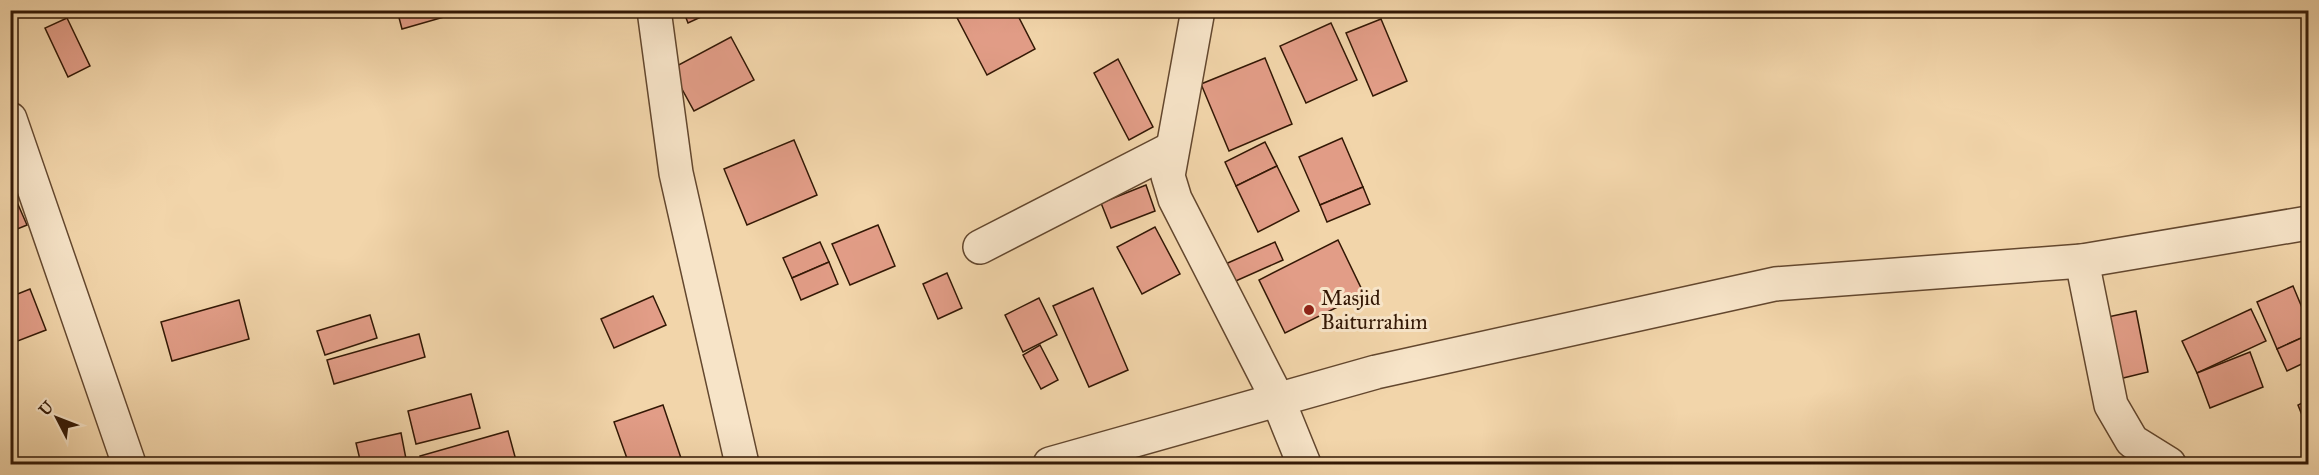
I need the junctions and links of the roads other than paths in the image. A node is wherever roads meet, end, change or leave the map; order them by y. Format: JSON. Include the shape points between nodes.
{"nodes":[{"id":1,"x":654,"y":10,"type":"edge"},
{"id":2,"x":1198,"y":10,"type":"edge"},
{"id":3,"x":10,"y":119,"type":"edge"},
{"id":4,"x":1171,"y":150,"type":"junction"},
{"id":5,"x":2308,"y":223,"type":"edge"},
{"id":6,"x":980,"y":247,"type":"dead end"},
{"id":7,"x":2082,"y":261,"type":"junction"},
{"id":8,"x":1278,"y":400,"type":"junction"},
{"id":9,"x":129,"y":465,"type":"edge"},
{"id":10,"x":742,"y":465,"type":"edge"},
{"id":11,"x":1050,"y":465,"type":"edge"},
{"id":12,"x":1304,"y":465,"type":"edge"},
{"id":13,"x":2169,"y":465,"type":"edge"}],
"edges":[{"from":1,"to":10,"type":"street","via":[[676,173]]},
{"from":2,"to":4,"type":"street"},
{"from":3,"to":9,"type":"street"},
{"from":4,"to":6,"type":"street"},
{"from":4,"to":8,"type":"street","via":[[1168,176],[1175,199]]},
{"from":5,"to":7,"type":"street"},
{"from":7,"to":8,"type":"street","via":[[1775,284],[1376,372]]},
{"from":7,"to":13,"type":"street","via":[[2111,405],[2132,441]]},
{"from":8,"to":11,"type":"street"},
{"from":8,"to":12,"type":"street"}]}
